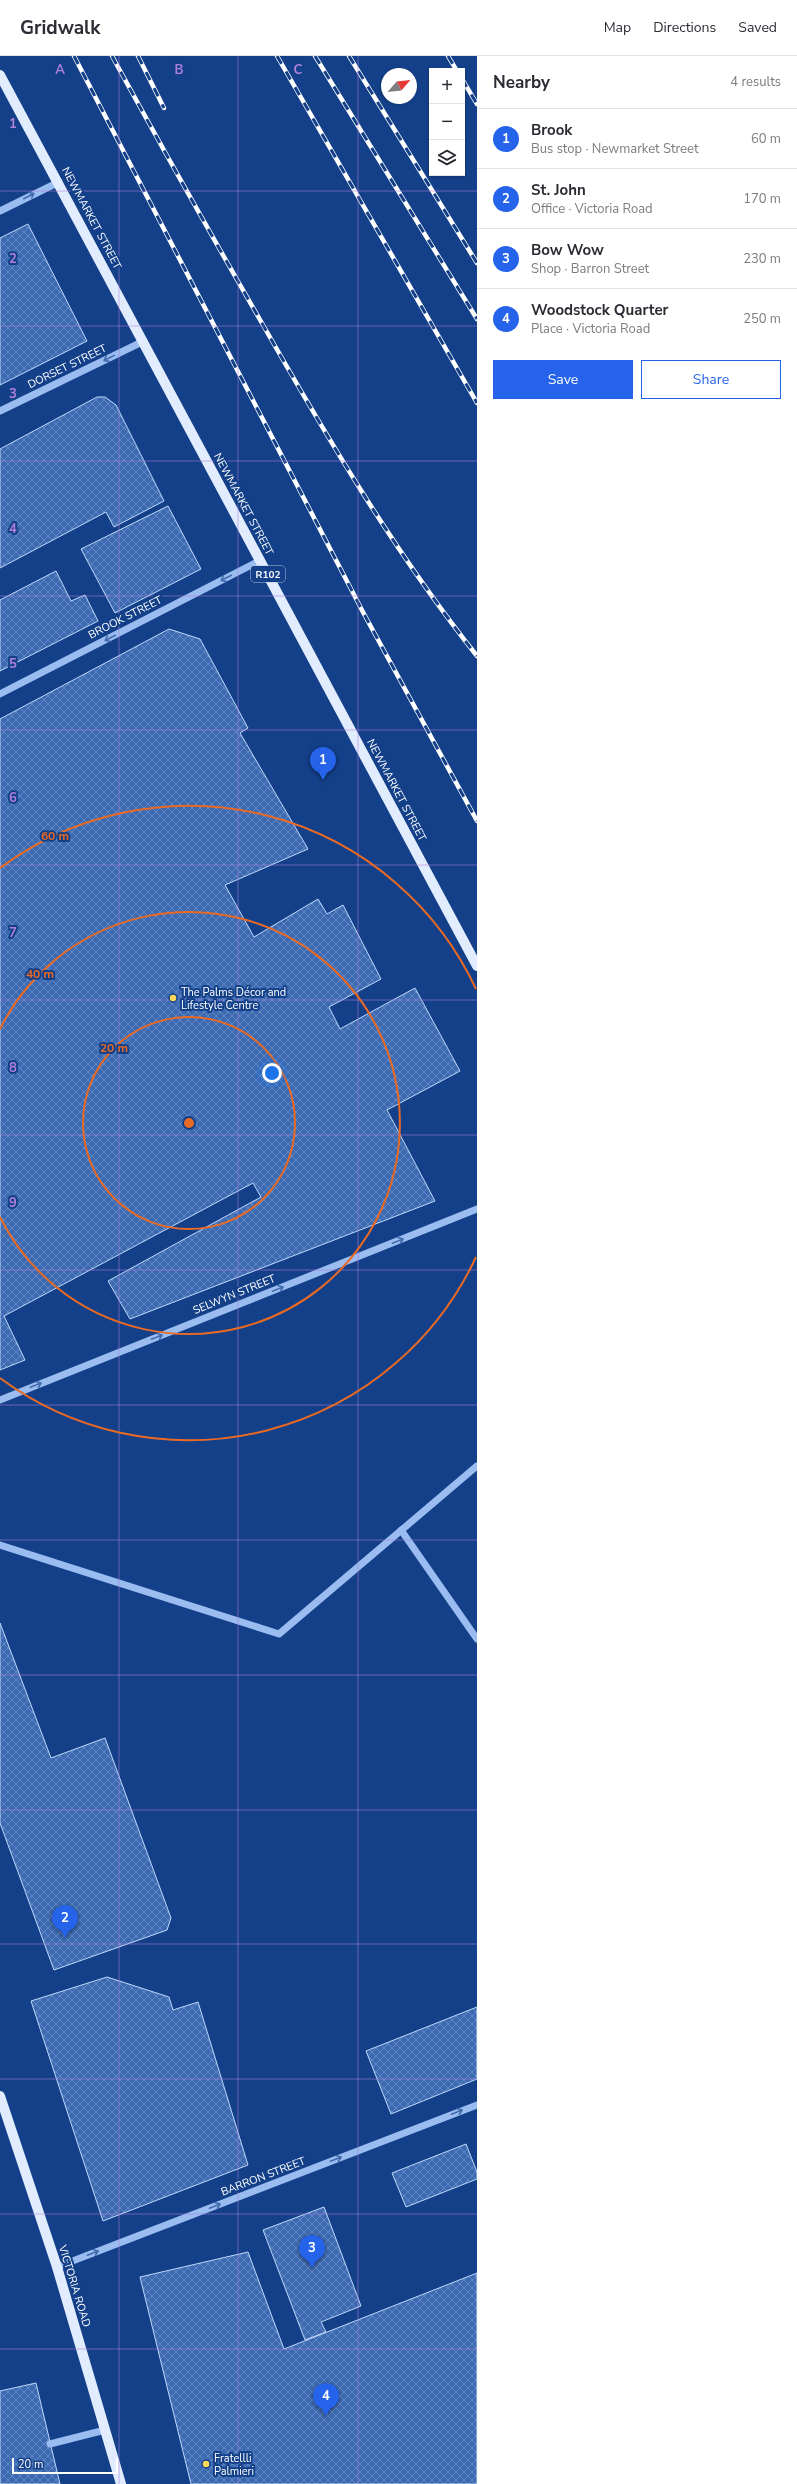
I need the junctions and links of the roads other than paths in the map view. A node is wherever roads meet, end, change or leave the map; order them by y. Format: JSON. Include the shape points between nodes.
{"nodes":[{"id":1,"x":0,"y":75,"type":"edge"},
{"id":2,"x":59,"y":182,"type":"junction"},
{"id":3,"x":0,"y":211,"type":"edge"},
{"id":4,"x":144,"y":341,"type":"junction"},
{"id":5,"x":0,"y":411,"type":"edge"},
{"id":6,"x":261,"y":560,"type":"junction"},
{"id":7,"x":0,"y":694,"type":"edge"},
{"id":8,"x":477,"y":966,"type":"edge"},
{"id":9,"x":477,"y":1209,"type":"edge"},
{"id":10,"x":0,"y":1400,"type":"edge"},
{"id":11,"x":477,"y":1466,"type":"edge"},
{"id":12,"x":402,"y":1530,"type":"junction"},
{"id":13,"x":0,"y":1545,"type":"edge"},
{"id":14,"x":477,"y":1639,"type":"edge"},
{"id":15,"x":0,"y":2096,"type":"edge"},
{"id":16,"x":477,"y":2105,"type":"edge"},
{"id":17,"x":57,"y":2267,"type":"junction"},
{"id":18,"x":105,"y":2430,"type":"junction"},
{"id":19,"x":50,"y":2444,"type":"dead end"},
{"id":20,"x":121,"y":2484,"type":"edge"}],
"edges":[{"from":1,"to":2,"type":"main road","name":"NEWMARKET STREET","number":"R102"},
{"from":3,"to":2,"type":"street","one_way":true},
{"from":2,"to":4,"type":"main road","name":"NEWMARKET STREET","number":"R102"},
{"from":4,"to":5,"type":"street","name":"DORSET STREET","one_way":true},
{"from":4,"to":6,"type":"main road","name":"NEWMARKET STREET","number":"R102"},
{"from":6,"to":7,"type":"street","name":"BROOK STREET","one_way":true},
{"from":6,"to":8,"type":"main road","name":"NEWMARKET STREET","number":"R102"},
{"from":10,"to":9,"type":"street","name":"SELWYN STREET","one_way":true},
{"from":11,"to":12,"type":"street"},
{"from":12,"to":13,"type":"street","via":[[279,1634]]},
{"from":12,"to":14,"type":"street"},
{"from":15,"to":17,"type":"main road","name":"VICTORIA ROAD"},
{"from":17,"to":16,"type":"street","name":"BARRON STREET","one_way":true},
{"from":17,"to":18,"type":"main road","name":"VICTORIA ROAD"},
{"from":18,"to":19,"type":"street"},
{"from":18,"to":20,"type":"main road","name":"VICTORIA ROAD"}]}
